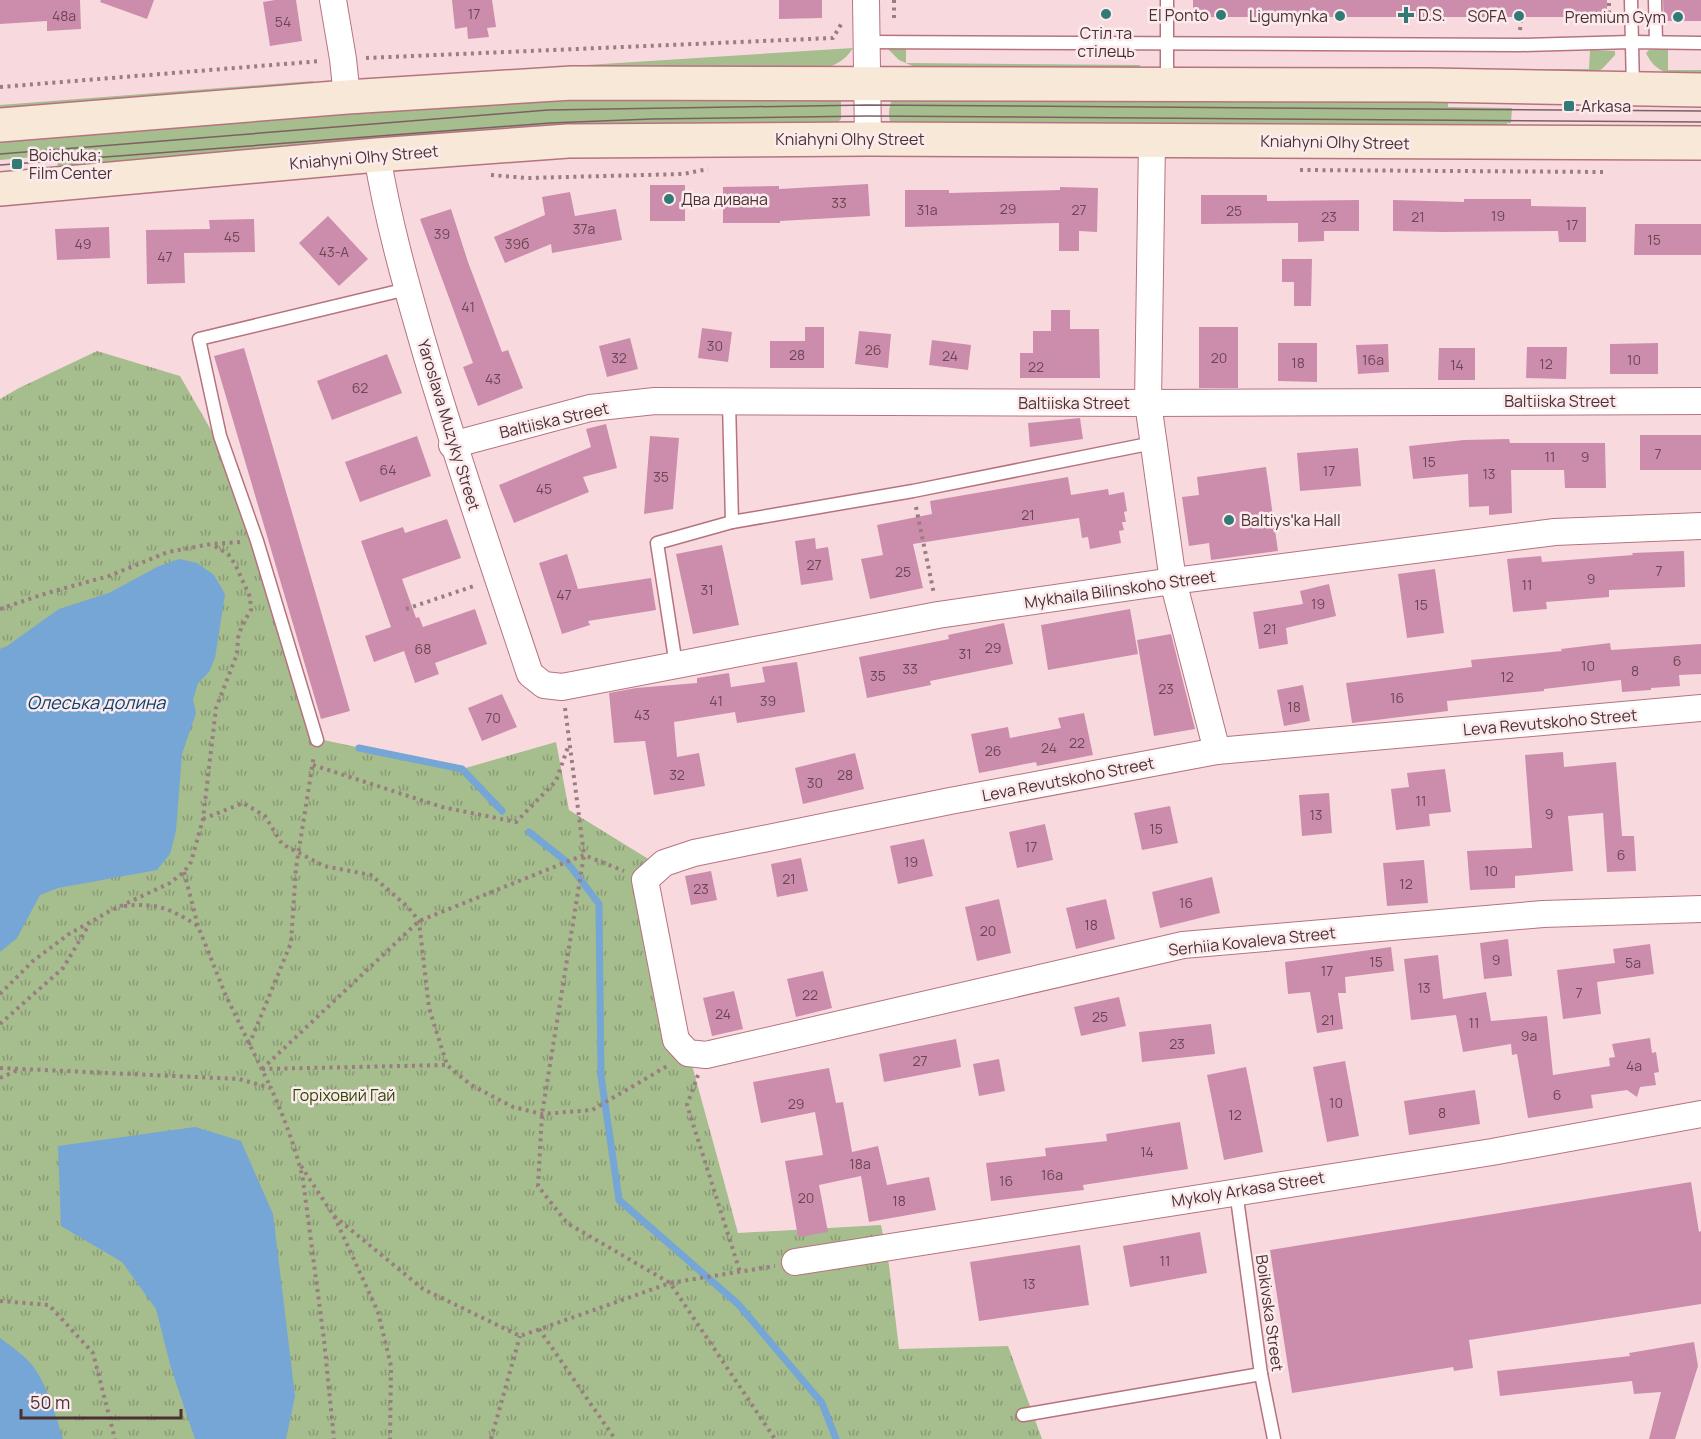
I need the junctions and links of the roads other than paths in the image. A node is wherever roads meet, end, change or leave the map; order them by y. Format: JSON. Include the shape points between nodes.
{"nodes":[{"id":1,"x":333,"y":0,"type":"edge"},
{"id":2,"x":866,"y":0,"type":"edge"},
{"id":3,"x":1167,"y":0,"type":"edge"},
{"id":4,"x":1631,"y":0,"type":"edge"},
{"id":5,"x":1656,"y":0,"type":"edge"},
{"id":6,"x":867,"y":42,"type":"junction"},
{"id":7,"x":1631,"y":42,"type":"junction"},
{"id":8,"x":1656,"y":42,"type":"junction"},
{"id":9,"x":1167,"y":43,"type":"junction"},
{"id":10,"x":1701,"y":43,"type":"edge"},
{"id":11,"x":867,"y":82,"type":"junction"},
{"id":12,"x":1167,"y":85,"type":"junction"},
{"id":13,"x":1633,"y":90,"type":"junction"},
{"id":14,"x":1701,"y":90,"type":"edge"},
{"id":15,"x":346,"y":97,"type":"junction"},
{"id":16,"x":0,"y":125,"type":"edge"},
{"id":17,"x":868,"y":139,"type":"junction"},
{"id":18,"x":1152,"y":140,"type":"junction"},
{"id":19,"x":1701,"y":143,"type":"edge"},
{"id":20,"x":377,"y":155,"type":"junction"},
{"id":21,"x":0,"y":189,"type":"edge"},
{"id":22,"x":407,"y":289,"type":"junction"},
{"id":23,"x":1701,"y":401,"type":"edge"},
{"id":24,"x":729,"y":402,"type":"junction"},
{"id":25,"x":1148,"y":403,"type":"junction"},
{"id":26,"x":1153,"y":443,"type":"junction"},
{"id":27,"x":452,"y":445,"type":"junction"},
{"id":28,"x":732,"y":522,"type":"junction"},
{"id":29,"x":1701,"y":526,"type":"edge"},
{"id":30,"x":1173,"y":581,"type":"junction"},
{"id":31,"x":676,"y":665,"type":"junction"},
{"id":32,"x":553,"y":686,"type":"joint"},
{"id":33,"x":1701,"y":708,"type":"edge"},
{"id":34,"x":317,"y":740,"type":"road end"},
{"id":35,"x":1217,"y":751,"type":"junction"},
{"id":36,"x":1701,"y":909,"type":"edge"},
{"id":37,"x":697,"y":1054,"type":"joint"},
{"id":38,"x":1701,"y":1114,"type":"edge"},
{"id":39,"x":1236,"y":1191,"type":"junction"},
{"id":40,"x":795,"y":1262,"type":"road end"},
{"id":41,"x":1262,"y":1374,"type":"junction"},
{"id":42,"x":1023,"y":1415,"type":"dead end"},
{"id":43,"x":1274,"y":1439,"type":"edge"}],
"edges":[{"from":1,"to":15,"type":"street"},
{"from":2,"to":6,"type":"street"},
{"from":3,"to":9,"type":"lane"},
{"from":4,"to":7,"type":"lane"},
{"from":5,"to":8,"type":"lane"},
{"from":6,"to":9,"type":"lane"},
{"from":6,"to":11,"type":"street"},
{"from":7,"to":8,"type":"lane"},
{"from":7,"to":9,"type":"lane"},
{"from":7,"to":13,"type":"lane"},
{"from":8,"to":10,"type":"lane"},
{"from":9,"to":12,"type":"lane"},
{"from":11,"to":12,"type":"main road"},
{"from":11,"to":15,"type":"main road","via":[[572,83]]},
{"from":11,"to":17,"type":"street"},
{"from":12,"to":13,"type":"main road"},
{"from":13,"to":14,"type":"main road"},
{"from":15,"to":16,"type":"main road"},
{"from":17,"to":18,"type":"main road","name":"Kniahyni Olhy Street"},
{"from":17,"to":20,"type":"main road","name":"Kniahyni Olhy Street","via":[[568,141]]},
{"from":18,"to":19,"type":"main road","name":"Kniahyni Olhy Street"},
{"from":18,"to":25,"type":"street"},
{"from":20,"to":21,"type":"main road","name":"Kniahyni Olhy Street"},
{"from":20,"to":22,"type":"street","name":"Yaroslava Muzyky Street"},
{"from":22,"to":27,"type":"street","name":"Yaroslava Muzyky Street"},
{"from":22,"to":34,"type":"lane","via":[[200,339],[220,436],[257,541]]},
{"from":23,"to":25,"type":"street","name":"Baltiiska Street"},
{"from":24,"to":25,"type":"street","name":"Baltiiska Street"},
{"from":24,"to":27,"type":"street","name":"Baltiiska Street","via":[[655,401],[590,408]]},
{"from":24,"to":28,"type":"lane"},
{"from":25,"to":26,"type":"street"},
{"from":26,"to":28,"type":"lane"},
{"from":26,"to":30,"type":"street"},
{"from":27,"to":32,"type":"street","name":"Yaroslava Muzyky Street","via":[[530,674]]},
{"from":28,"to":31,"type":"lane","via":[[657,543]]},
{"from":29,"to":30,"type":"street","name":"Mykhaila Bilinskoho Street","via":[[1555,532]]},
{"from":30,"to":31,"type":"street","name":"Mykhaila Bilinskoho Street","via":[[938,615]]},
{"from":30,"to":35,"type":"street"},
{"from":31,"to":32,"type":"street","name":"Mykhaila Bilinskoho Street"},
{"from":33,"to":35,"type":"street","name":"Leva Revutskoho Street"},
{"from":35,"to":37,"type":"street","name":"Leva Revutskoho Street","via":[[950,801],[694,853],[664,863],[645,880],[676,1040]]},
{"from":36,"to":37,"type":"street","name":"Serhiia Kovaleva Street","via":[[1543,914],[1183,945]]},
{"from":38,"to":39,"type":"street","name":"Mykoly Arkasa Street","via":[[1492,1152]]},
{"from":39,"to":40,"type":"street","name":"Mykoly Arkasa Street"},
{"from":39,"to":41,"type":"lane","name":"Boikivska Street"},
{"from":41,"to":42,"type":"lane"},
{"from":41,"to":43,"type":"lane","name":"Boikivska Street"}]}
